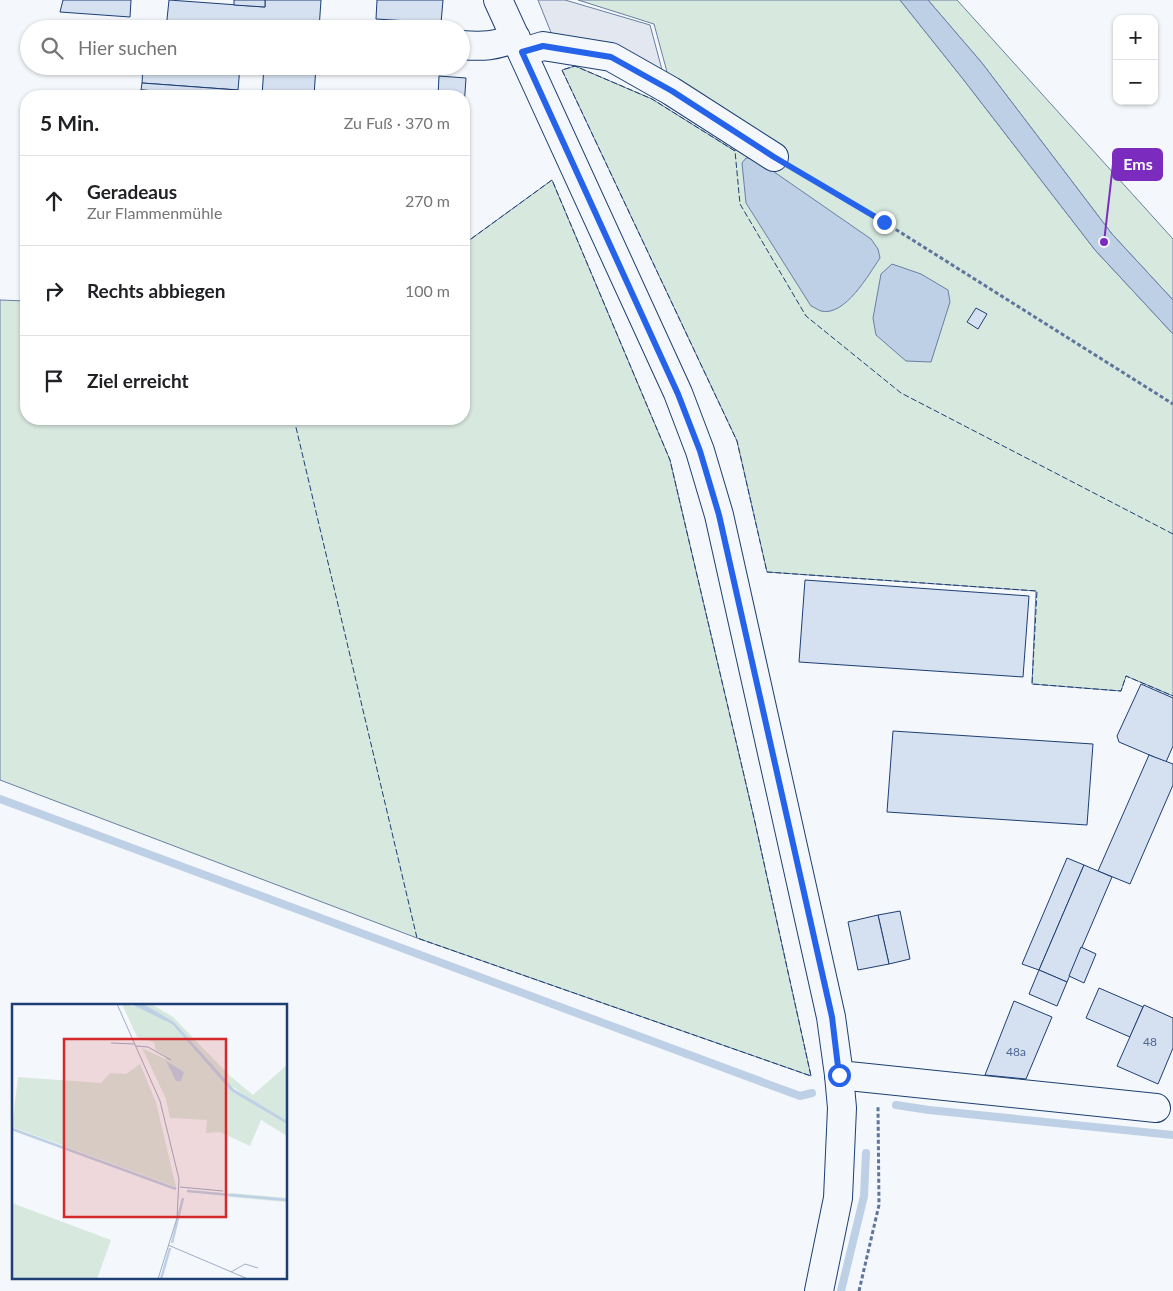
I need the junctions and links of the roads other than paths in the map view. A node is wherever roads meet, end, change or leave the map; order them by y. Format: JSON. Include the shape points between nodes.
{"nodes":[{"id":1,"x":498,"y":0,"type":"edge"},
{"id":2,"x":470,"y":45,"type":"edge"},
{"id":3,"x":519,"y":45,"type":"junction"},
{"id":4,"x":774,"y":157,"type":"road end"},
{"id":5,"x":839,"y":1075,"type":"junction"},
{"id":6,"x":1156,"y":1108,"type":"dead end"},
{"id":7,"x":818,"y":1291,"type":"edge"}],
"edges":[{"from":1,"to":3,"type":"street"},
{"from":2,"to":3,"type":"street"},
{"from":3,"to":4,"type":"street","via":[[611,57],[672,91]]},
{"from":3,"to":5,"type":"street","via":[[678,394],[700,451],[719,515],[832,1017]]},
{"from":5,"to":6,"type":"street"},
{"from":5,"to":7,"type":"street","via":[[842,1108],[838,1198]]}]}
